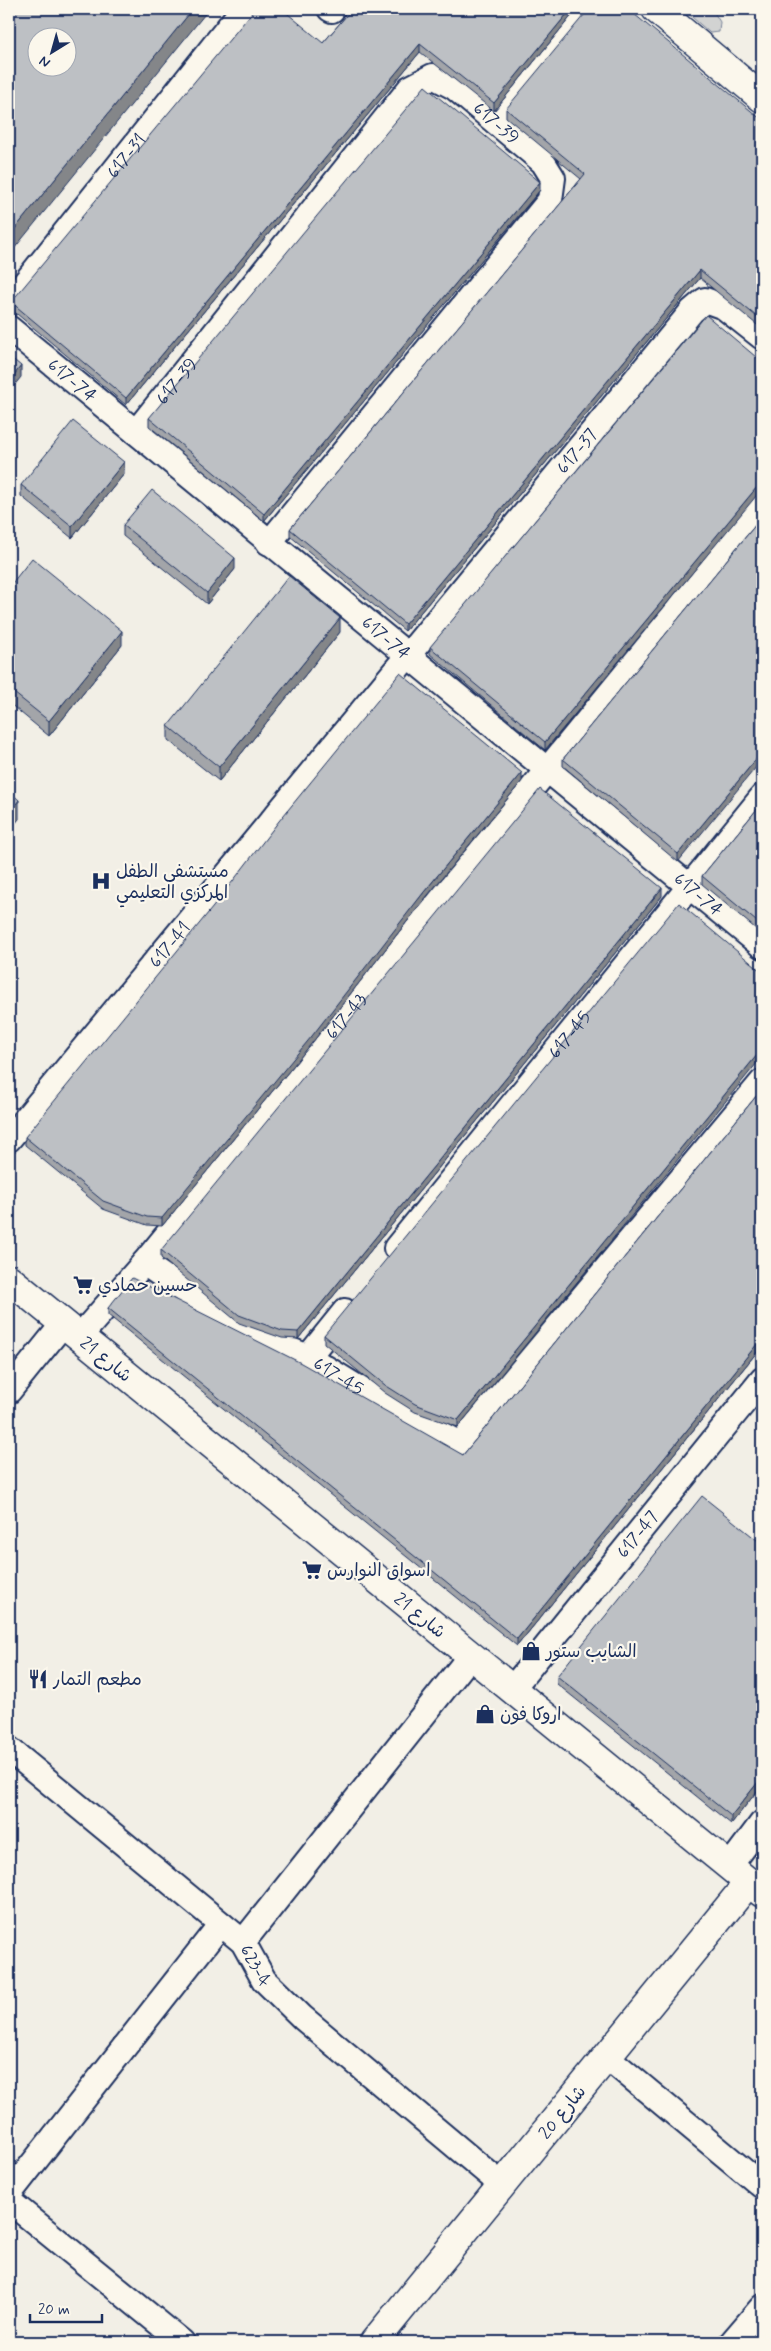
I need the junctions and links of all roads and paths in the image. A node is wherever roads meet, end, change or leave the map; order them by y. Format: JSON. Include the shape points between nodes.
{"nodes":[{"id":1,"x":243,"y":9,"type":"edge"},
{"id":2,"x":585,"y":9,"type":"edge"},
{"id":3,"x":656,"y":9,"type":"edge"},
{"id":4,"x":762,"y":98,"type":"edge"},
{"id":5,"x":497,"y":123,"type":"junction"},
{"id":6,"x":9,"y":303,"type":"edge"},
{"id":7,"x":9,"y":328,"type":"edge"},
{"id":8,"x":762,"y":337,"type":"edge"},
{"id":9,"x":136,"y":432,"type":"junction"},
{"id":10,"x":762,"y":507,"type":"edge"},
{"id":11,"x":269,"y":543,"type":"junction"},
{"id":12,"x":407,"y":656,"type":"junction"},
{"id":13,"x":547,"y":770,"type":"junction"},
{"id":14,"x":762,"y":797,"type":"edge"},
{"id":15,"x":690,"y":885,"type":"junction"},
{"id":16,"x":762,"y":946,"type":"edge"},
{"id":17,"x":762,"y":1082,"type":"edge"},
{"id":18,"x":9,"y":1139,"type":"edge"},
{"id":19,"x":144,"y":1262,"type":"junction"},
{"id":20,"x":383,"y":1264,"type":"edge"},
{"id":21,"x":9,"y":1279,"type":"edge"},
{"id":22,"x":358,"y":1295,"type":"edge"},
{"id":23,"x":72,"y":1330,"type":"junction"},
{"id":24,"x":308,"y":1356,"type":"junction"},
{"id":25,"x":762,"y":1380,"type":"edge"},
{"id":26,"x":9,"y":1391,"type":"edge"},
{"id":27,"x":471,"y":1655,"type":"junction"},
{"id":28,"x":512,"y":1689,"type":"junction"},
{"id":29,"x":10,"y":1754,"type":"edge"},
{"id":30,"x":762,"y":1823,"type":"edge"},
{"id":31,"x":747,"y":1880,"type":"edge"},
{"id":32,"x":221,"y":1924,"type":"junction"},
{"id":33,"x":243,"y":1942,"type":"junction"},
{"id":34,"x":607,"y":2057,"type":"junction"},
{"id":35,"x":502,"y":2185,"type":"junction"},
{"id":36,"x":762,"y":2186,"type":"edge"},
{"id":37,"x":9,"y":2194,"type":"edge"},
{"id":38,"x":9,"y":2201,"type":"edge"},
{"id":39,"x":762,"y":2307,"type":"edge"},
{"id":40,"x":182,"y":2342,"type":"edge"},
{"id":41,"x":374,"y":2342,"type":"edge"},
{"id":42,"x":732,"y":2342,"type":"edge"}],
"edges":[{"from":1,"to":6,"type":"street","name":"617-31"},
{"from":2,"to":5,"type":"street"},
{"from":3,"to":4,"type":"street"},
{"from":5,"to":9,"type":"street","name":"617-39","via":[[454,87],[433,76],[410,88]]},
{"from":5,"to":11,"type":"street","name":"617-39","via":[[543,162],[553,178],[550,200]]},
{"from":7,"to":9,"type":"street","name":"617-74"},
{"from":8,"to":12,"type":"street","name":"617-37","via":[[724,307],[705,300],[692,311]]},
{"from":9,"to":11,"type":"street","name":"617-74"},
{"from":10,"to":13,"type":"street"},
{"from":11,"to":12,"type":"street","name":"617-74"},
{"from":12,"to":13,"type":"street","name":"617-74"},
{"from":12,"to":18,"type":"street","name":"617-41"},
{"from":13,"to":15,"type":"street","name":"617-74"},
{"from":13,"to":19,"type":"street","name":"617-43"},
{"from":14,"to":15,"type":"street","name":"617-45"},
{"from":15,"to":16,"type":"street","name":"617-74"},
{"from":15,"to":20,"type":"street","name":"617-45"},
{"from":17,"to":24,"type":"street","name":"617-45","via":[[460,1444],[374,1398]]},
{"from":19,"to":23,"type":"street","name":"617-43"},
{"from":19,"to":24,"type":"street","via":[[240,1330]]},
{"from":21,"to":23,"type":"street","name":"شارع 21"},
{"from":22,"to":24,"type":"street","name":"617-45"},
{"from":23,"to":26,"type":"street","name":"617-43"},
{"from":23,"to":27,"type":"street","name":"شارع 21"},
{"from":25,"to":28,"type":"street","name":"617-47"},
{"from":27,"to":28,"type":"street","name":"شارع 21"},
{"from":27,"to":33,"type":"street"},
{"from":28,"to":31,"type":"street","name":"شارع 21"},
{"from":29,"to":32,"type":"street","name":"623-4"},
{"from":30,"to":31,"type":"street"},
{"from":31,"to":34,"type":"street","name":"شارع 20"},
{"from":32,"to":33,"type":"street","name":"623-4"},
{"from":32,"to":37,"type":"street"},
{"from":33,"to":35,"type":"street","name":"623-4","via":[[264,1980],[302,2018]]},
{"from":34,"to":35,"type":"street","name":"شارع 20"},
{"from":34,"to":36,"type":"street"},
{"from":35,"to":41,"type":"street","name":"شارع 20"},
{"from":38,"to":40,"type":"street"},
{"from":39,"to":42,"type":"street"}]}
